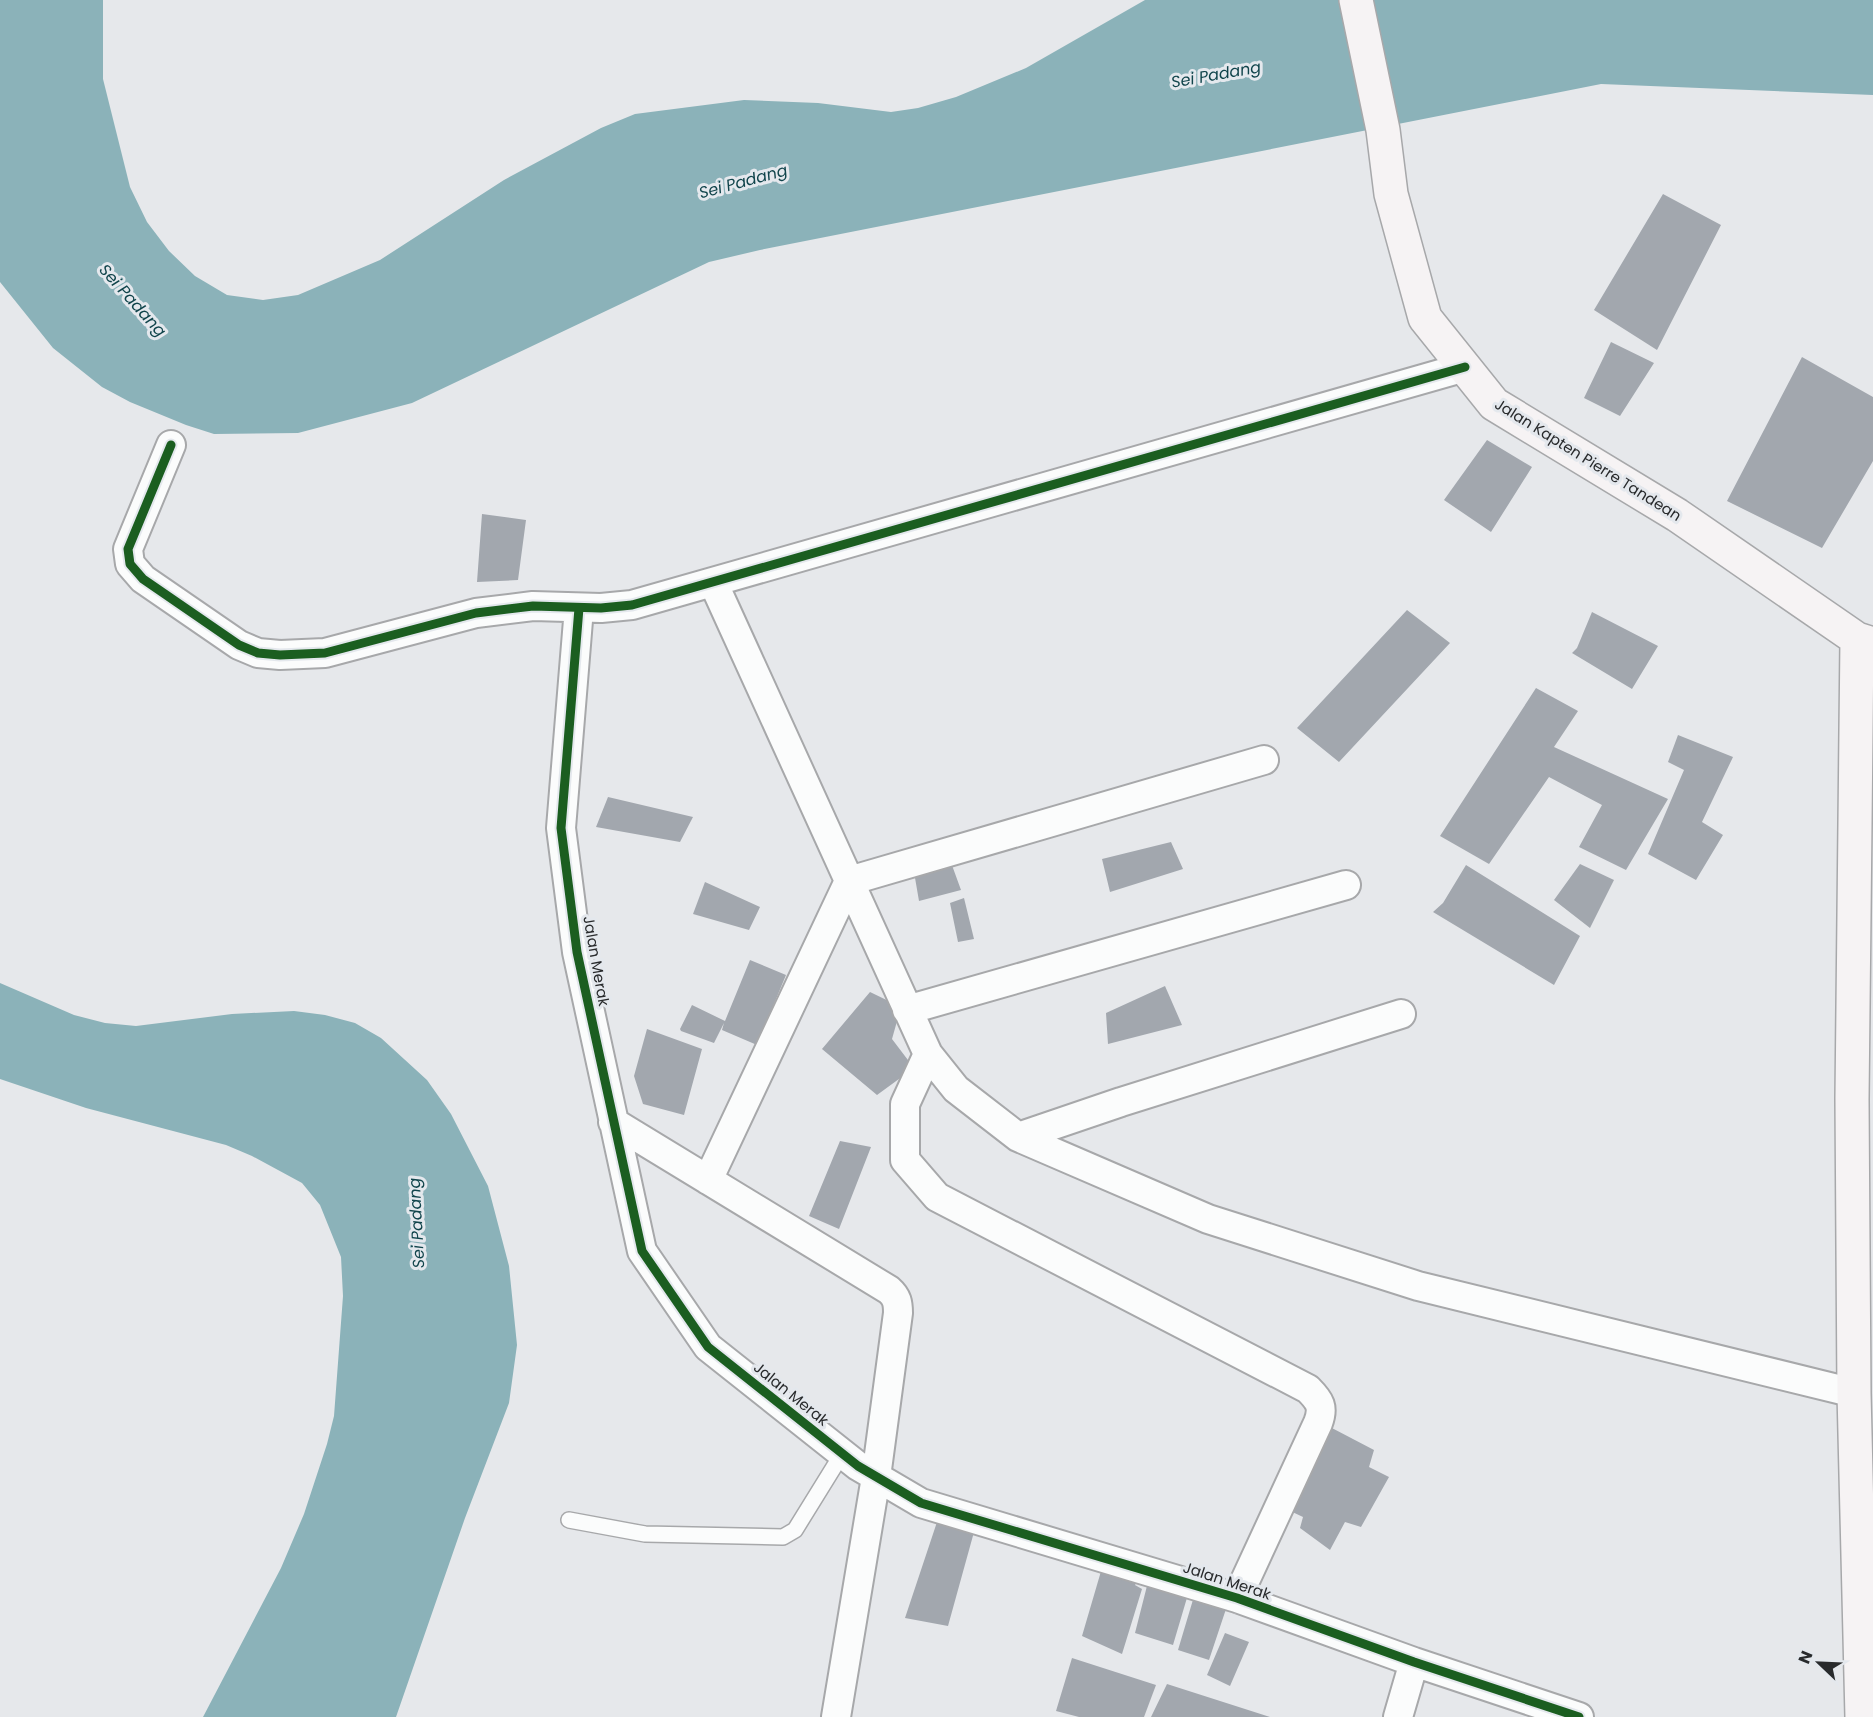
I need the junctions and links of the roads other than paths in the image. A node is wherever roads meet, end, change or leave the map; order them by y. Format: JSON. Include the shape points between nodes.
{"nodes":[{"id":1,"x":1356,"y":0,"type":"edge"},
{"id":2,"x":1465,"y":367,"type":"junction"},
{"id":3,"x":171,"y":445,"type":"dead end"},
{"id":4,"x":713,"y":582,"type":"junction"},
{"id":5,"x":579,"y":608,"type":"junction"},
{"id":6,"x":1865,"y":641,"type":"edge"},
{"id":7,"x":1264,"y":760,"type":"dead end"},
{"id":8,"x":849,"y":881,"type":"junction"},
{"id":9,"x":1346,"y":885,"type":"dead end"},
{"id":10,"x":907,"y":1010,"type":"junction"},
{"id":11,"x":1401,"y":1014,"type":"dead end"},
{"id":12,"x":928,"y":1054,"type":"junction"},
{"id":13,"x":613,"y":1122,"type":"junction"},
{"id":14,"x":1018,"y":1137,"type":"junction"},
{"id":15,"x":708,"y":1180,"type":"junction"},
{"id":16,"x":1854,"y":1393,"type":"junction"},
{"id":17,"x":842,"y":1454,"type":"junction"},
{"id":18,"x":876,"y":1477,"type":"junction"},
{"id":19,"x":569,"y":1520,"type":"dead end"},
{"id":20,"x":1237,"y":1598,"type":"junction"},
{"id":21,"x":1414,"y":1662,"type":"junction"},
{"id":22,"x":836,"y":1717,"type":"edge"},
{"id":23,"x":1398,"y":1717,"type":"edge"},
{"id":24,"x":1579,"y":1717,"type":"edge"},
{"id":25,"x":1862,"y":1717,"type":"edge"}],
"edges":[{"from":1,"to":2,"type":"main road","name":"Jalan Kapten Pierre Tandean","via":[[1383,130],[1390,194],[1425,318]]},
{"from":2,"to":4,"type":"street"},
{"from":2,"to":6,"type":"main road","name":"Jalan Kapten Pierre Tandean","via":[[1494,404],[1677,515]]},
{"from":3,"to":5,"type":"street","via":[[128,549],[130,564],[143,579],[239,645],[258,653],[325,653],[476,614],[533,606]]},
{"from":4,"to":5,"type":"street","via":[[632,606]]},
{"from":4,"to":8,"type":"street"},
{"from":5,"to":13,"type":"street","name":"Jalan Merak","via":[[561,828],[577,952]]},
{"from":6,"to":16,"type":"main road","via":[[1852,1087]]},
{"from":7,"to":8,"type":"street"},
{"from":8,"to":10,"type":"street"},
{"from":8,"to":15,"type":"street"},
{"from":9,"to":10,"type":"street"},
{"from":10,"to":12,"type":"street"},
{"from":11,"to":14,"type":"street"},
{"from":12,"to":14,"type":"street","via":[[956,1089]]},
{"from":12,"to":20,"type":"street","via":[[905,1104],[905,1160],[937,1197],[1308,1389],[1318,1399],[1322,1407],[1318,1423]]},
{"from":13,"to":15,"type":"street"},
{"from":13,"to":17,"type":"street","name":"Jalan Merak","via":[[642,1251],[708,1347]]},
{"from":14,"to":16,"type":"street","via":[[1208,1219],[1418,1286]]},
{"from":15,"to":18,"type":"street","via":[[896,1296],[898,1313]]},
{"from":16,"to":25,"type":"main road"},
{"from":17,"to":18,"type":"street","name":"Jalan Merak"},
{"from":17,"to":19,"type":"lane","via":[[795,1530],[783,1537],[645,1534]]},
{"from":18,"to":20,"type":"street","name":"Jalan Merak","via":[[921,1503]]},
{"from":18,"to":22,"type":"street"},
{"from":20,"to":21,"type":"street","name":"Jalan Merak"},
{"from":21,"to":23,"type":"street"},
{"from":21,"to":24,"type":"street","name":"Jalan Merak"}]}
